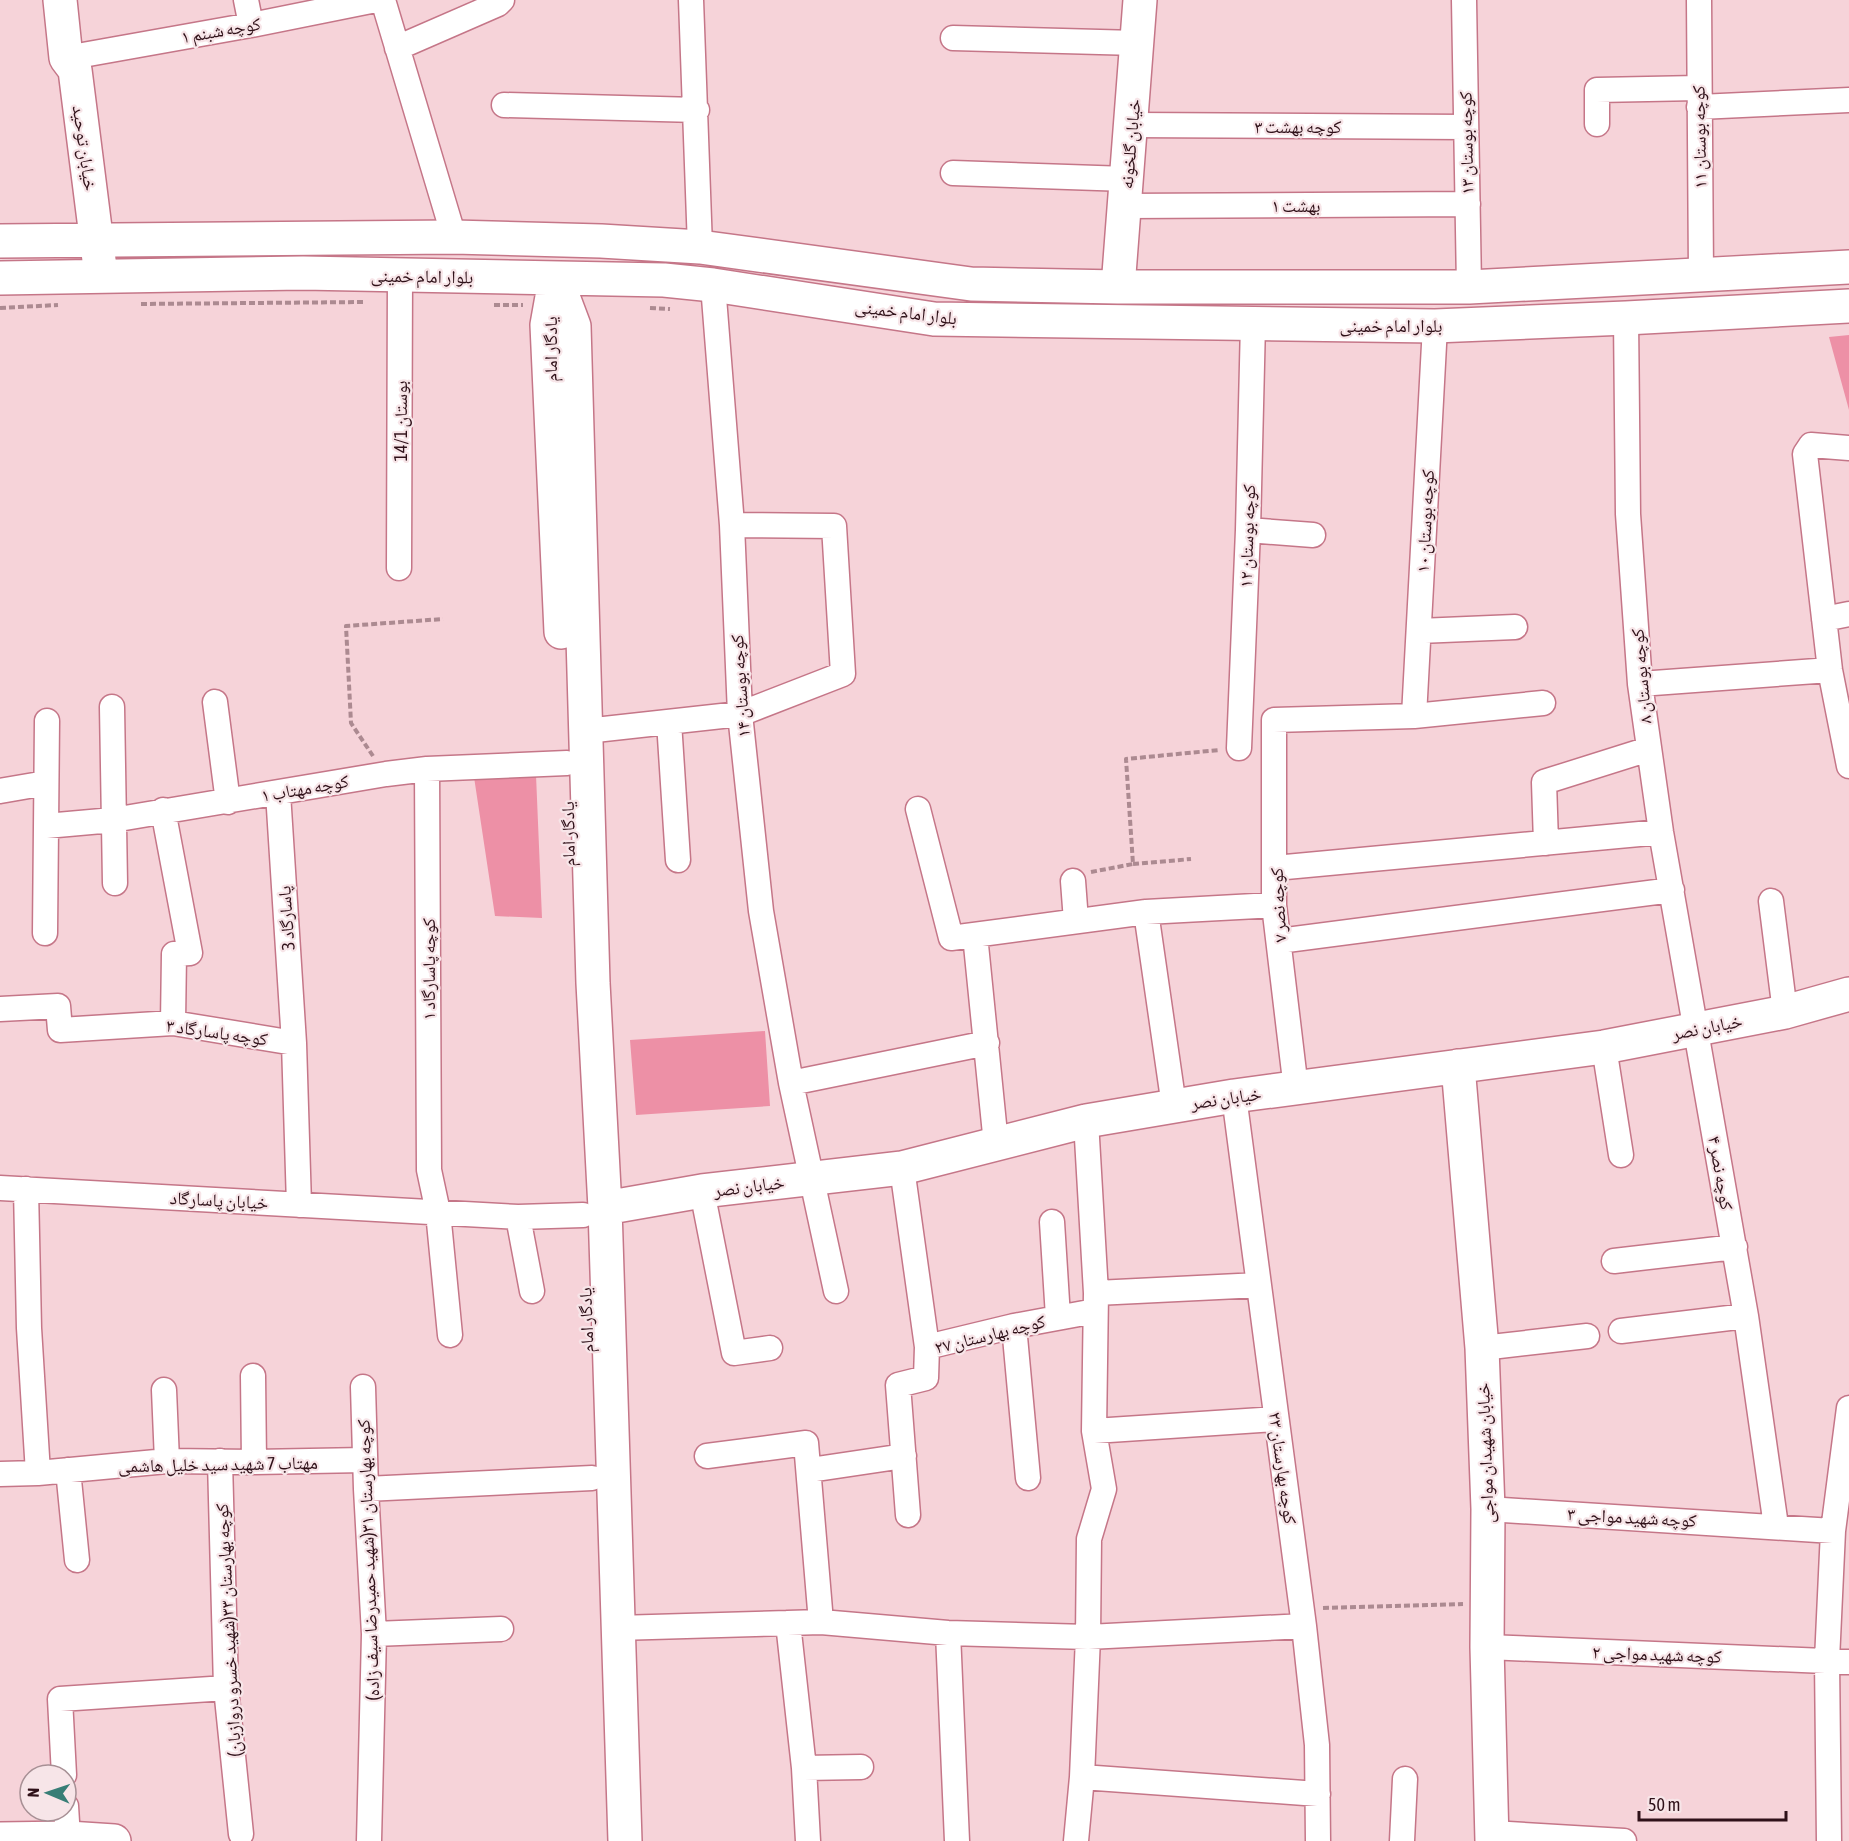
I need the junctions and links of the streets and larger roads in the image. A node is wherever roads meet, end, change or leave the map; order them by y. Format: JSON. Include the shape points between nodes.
{"nodes":[{"id":1,"x":60,"y":0,"type":"edge"},
{"id":2,"x":246,"y":0,"type":"edge"},
{"id":3,"x":376,"y":0,"type":"edge"},
{"id":4,"x":383,"y":0,"type":"edge"},
{"id":5,"x":502,"y":0,"type":"edge"},
{"id":6,"x":692,"y":0,"type":"edge"},
{"id":7,"x":1140,"y":0,"type":"edge"},
{"id":8,"x":1464,"y":0,"type":"edge"},
{"id":9,"x":1699,"y":0,"type":"edge"},
{"id":10,"x":251,"y":25,"type":"junction"},
{"id":11,"x":953,"y":38,"type":"dead end"},
{"id":12,"x":1137,"y":43,"type":"junction"},
{"id":13,"x":398,"y":48,"type":"junction"},
{"id":14,"x":66,"y":58,"type":"junction"},
{"id":15,"x":1699,"y":97,"type":"junction"},
{"id":16,"x":1849,"y":100,"type":"edge"},
{"id":17,"x":504,"y":105,"type":"dead end"},
{"id":18,"x":697,"y":110,"type":"junction"},
{"id":19,"x":1597,"y":124,"type":"dead end"},
{"id":20,"x":1131,"y":125,"type":"junction"},
{"id":21,"x":1465,"y":127,"type":"junction"},
{"id":22,"x":953,"y":173,"type":"dead end"},
{"id":23,"x":1126,"y":193,"type":"junction"},
{"id":24,"x":1468,"y":204,"type":"junction"},
{"id":25,"x":454,"y":237,"type":"junction"},
{"id":26,"x":86,"y":240,"type":"junction"},
{"id":27,"x":0,"y":241,"type":"edge"},
{"id":28,"x":700,"y":246,"type":"junction"},
{"id":29,"x":1849,"y":267,"type":"edge"},
{"id":30,"x":1701,"y":274,"type":"junction"},
{"id":31,"x":400,"y":275,"type":"junction"},
{"id":32,"x":88,"y":276,"type":"junction"},
{"id":33,"x":0,"y":278,"type":"edge"},
{"id":34,"x":556,"y":278,"type":"junction"},
{"id":35,"x":713,"y":285,"type":"junction"},
{"id":36,"x":1118,"y":287,"type":"junction"},
{"id":37,"x":1469,"y":287,"type":"junction"},
{"id":38,"x":1230,"y":288,"type":"junction"},
{"id":39,"x":1319,"y":288,"type":"junction"},
{"id":40,"x":1849,"y":306,"type":"edge"},
{"id":41,"x":1626,"y":318,"type":"junction"},
{"id":42,"x":1242,"y":323,"type":"junction"},
{"id":43,"x":1318,"y":324,"type":"junction"},
{"id":44,"x":1436,"y":326,"type":"junction"},
{"id":45,"x":1849,"y":448,"type":"edge"},
{"id":46,"x":732,"y":525,"type":"junction"},
{"id":47,"x":1248,"y":530,"type":"junction"},
{"id":48,"x":1313,"y":535,"type":"dead end"},
{"id":49,"x":399,"y":568,"type":"dead end"},
{"id":50,"x":1849,"y":614,"type":"edge"},
{"id":51,"x":1824,"y":619,"type":"junction"},
{"id":52,"x":1515,"y":627,"type":"dead end"},
{"id":53,"x":1419,"y":631,"type":"junction"},
{"id":54,"x":1830,"y":670,"type":"junction"},
{"id":55,"x":1640,"y":684,"type":"junction"},
{"id":56,"x":215,"y":702,"type":"dead end"},
{"id":57,"x":1543,"y":703,"type":"dead end"},
{"id":58,"x":112,"y":707,"type":"dead end"},
{"id":59,"x":740,"y":714,"type":"junction"},
{"id":60,"x":1414,"y":716,"type":"junction"},
{"id":61,"x":47,"y":721,"type":"dead end"},
{"id":62,"x":669,"y":722,"type":"junction"},
{"id":63,"x":586,"y":731,"type":"junction"},
{"id":64,"x":1239,"y":748,"type":"road end"},
{"id":65,"x":1649,"y":749,"type":"junction"},
{"id":66,"x":567,"y":763,"type":"junction"},
{"id":67,"x":1849,"y":766,"type":"edge"},
{"id":68,"x":427,"y":769,"type":"junction"},
{"id":69,"x":46,"y":783,"type":"junction"},
{"id":70,"x":0,"y":791,"type":"edge"},
{"id":71,"x":278,"y":793,"type":"junction"},
{"id":72,"x":228,"y":802,"type":"junction"},
{"id":73,"x":918,"y":809,"type":"dead end"},
{"id":74,"x":163,"y":810,"type":"junction"},
{"id":75,"x":113,"y":820,"type":"junction"},
{"id":76,"x":46,"y":826,"type":"junction"},
{"id":77,"x":1661,"y":832,"type":"junction"},
{"id":78,"x":1546,"y":843,"type":"junction"},
{"id":79,"x":678,"y":860,"type":"dead end"},
{"id":80,"x":1275,"y":868,"type":"junction"},
{"id":81,"x":1072,"y":881,"type":"road end"},
{"id":82,"x":115,"y":883,"type":"dead end"},
{"id":83,"x":1672,"y":890,"type":"junction"},
{"id":84,"x":1771,"y":901,"type":"dead end"},
{"id":85,"x":1274,"y":905,"type":"junction"},
{"id":86,"x":1146,"y":912,"type":"junction"},
{"id":87,"x":1076,"y":921,"type":"junction"},
{"id":88,"x":45,"y":933,"type":"dead end"},
{"id":89,"x":975,"y":935,"type":"junction"},
{"id":90,"x":1279,"y":941,"type":"junction"},
{"id":91,"x":582,"y":984,"type":"junction"},
{"id":92,"x":1849,"y":994,"type":"edge"},
{"id":93,"x":0,"y":1009,"type":"edge"},
{"id":94,"x":1785,"y":1012,"type":"junction"},
{"id":95,"x":173,"y":1023,"type":"junction"},
{"id":96,"x":1695,"y":1029,"type":"junction"},
{"id":97,"x":294,"y":1043,"type":"junction"},
{"id":98,"x":987,"y":1043,"type":"junction"},
{"id":99,"x":1604,"y":1047,"type":"junction"},
{"id":100,"x":1458,"y":1066,"type":"junction"},
{"id":101,"x":791,"y":1083,"type":"junction"},
{"id":102,"x":1296,"y":1089,"type":"junction"},
{"id":103,"x":1234,"y":1096,"type":"junction"},
{"id":104,"x":1174,"y":1106,"type":"junction"},
{"id":105,"x":1086,"y":1121,"type":"junction"},
{"id":106,"x":996,"y":1144,"type":"junction"},
{"id":107,"x":1621,"y":1155,"type":"dead end"},
{"id":108,"x":902,"y":1168,"type":"junction"},
{"id":109,"x":810,"y":1179,"type":"junction"},
{"id":110,"x":0,"y":1188,"type":"edge"},
{"id":111,"x":26,"y":1189,"type":"junction"},
{"id":112,"x":702,"y":1191,"type":"junction"},
{"id":113,"x":299,"y":1205,"type":"junction"},
{"id":114,"x":438,"y":1212,"type":"junction"},
{"id":115,"x":594,"y":1212,"type":"junction"},
{"id":116,"x":519,"y":1217,"type":"junction"},
{"id":117,"x":1052,"y":1222,"type":"dead end"},
{"id":118,"x":1735,"y":1247,"type":"junction"},
{"id":119,"x":1614,"y":1261,"type":"dead end"},
{"id":120,"x":1259,"y":1285,"type":"junction"},
{"id":121,"x":532,"y":1291,"type":"dead end"},
{"id":122,"x":836,"y":1292,"type":"dead end"},
{"id":123,"x":1096,"y":1302,"type":"junction"},
{"id":124,"x":1746,"y":1316,"type":"junction"},
{"id":125,"x":1058,"y":1317,"type":"junction"},
{"id":126,"x":1014,"y":1326,"type":"junction"},
{"id":127,"x":1621,"y":1331,"type":"dead end"},
{"id":128,"x":450,"y":1335,"type":"dead end"},
{"id":129,"x":1587,"y":1336,"type":"dead end"},
{"id":130,"x":927,"y":1347,"type":"junction"},
{"id":131,"x":770,"y":1348,"type":"dead end"},
{"id":132,"x":1482,"y":1348,"type":"junction"},
{"id":133,"x":253,"y":1376,"type":"dead end"},
{"id":134,"x":363,"y":1387,"type":"dead end"},
{"id":135,"x":164,"y":1390,"type":"dead end"},
{"id":136,"x":1849,"y":1408,"type":"edge"},
{"id":137,"x":1276,"y":1419,"type":"junction"},
{"id":138,"x":1094,"y":1431,"type":"junction"},
{"id":139,"x":707,"y":1456,"type":"dead end"},
{"id":140,"x":904,"y":1456,"type":"junction"},
{"id":141,"x":365,"y":1460,"type":"junction"},
{"id":142,"x":167,"y":1461,"type":"junction"},
{"id":143,"x":220,"y":1461,"type":"junction"},
{"id":144,"x":254,"y":1462,"type":"junction"},
{"id":145,"x":68,"y":1470,"type":"junction"},
{"id":146,"x":810,"y":1470,"type":"junction"},
{"id":147,"x":38,"y":1473,"type":"junction"},
{"id":148,"x":0,"y":1474,"type":"edge"},
{"id":149,"x":592,"y":1478,"type":"junction"},
{"id":150,"x":1028,"y":1478,"type":"dead end"},
{"id":151,"x":366,"y":1489,"type":"junction"},
{"id":152,"x":1488,"y":1509,"type":"junction"},
{"id":153,"x":908,"y":1515,"type":"dead end"},
{"id":154,"x":1776,"y":1526,"type":"junction"},
{"id":155,"x":1833,"y":1531,"type":"junction"},
{"id":156,"x":77,"y":1560,"type":"dead end"},
{"id":157,"x":1303,"y":1617,"type":"junction"},
{"id":158,"x":820,"y":1622,"type":"junction"},
{"id":159,"x":788,"y":1623,"type":"junction"},
{"id":160,"x":617,"y":1628,"type":"junction"},
{"id":161,"x":501,"y":1629,"type":"dead end"},
{"id":162,"x":948,"y":1633,"type":"junction"},
{"id":163,"x":374,"y":1634,"type":"junction"},
{"id":164,"x":1088,"y":1638,"type":"junction"},
{"id":165,"x":1487,"y":1647,"type":"junction"},
{"id":166,"x":1838,"y":1661,"type":"edge"},
{"id":167,"x":226,"y":1688,"type":"junction"},
{"id":168,"x":63,"y":1763,"type":"edge"},
{"id":169,"x":861,"y":1767,"type":"dead end"},
{"id":170,"x":804,"y":1768,"type":"junction"},
{"id":171,"x":1082,"y":1777,"type":"junction"},
{"id":172,"x":1405,"y":1779,"type":"dead end"},
{"id":173,"x":1318,"y":1794,"type":"junction"},
{"id":174,"x":67,"y":1823,"type":"edge"},
{"id":175,"x":241,"y":1834,"type":"dead end"},
{"id":176,"x":613,"y":1836,"type":"edge"},
{"id":177,"x":1492,"y":1837,"type":"edge"},
{"id":178,"x":68,"y":1839,"type":"junction"},
{"id":179,"x":13,"y":1840,"type":"edge"},
{"id":180,"x":114,"y":1841,"type":"edge"},
{"id":181,"x":369,"y":1841,"type":"edge"},
{"id":182,"x":808,"y":1841,"type":"edge"},
{"id":183,"x":957,"y":1841,"type":"edge"},
{"id":184,"x":1076,"y":1841,"type":"edge"},
{"id":185,"x":1318,"y":1841,"type":"edge"},
{"id":186,"x":1402,"y":1841,"type":"edge"},
{"id":187,"x":1623,"y":1841,"type":"edge"},
{"id":188,"x":1829,"y":1841,"type":"edge"}],
"edges":[{"from":1,"to":14,"type":"street","name":"خیابان توحید"},
{"from":2,"to":10,"type":"street"},
{"from":3,"to":10,"type":"street","name":"کوچه شبنم ۱"},
{"from":4,"to":13,"type":"street"},
{"from":5,"to":13,"type":"street"},
{"from":6,"to":18,"type":"street"},
{"from":7,"to":12,"type":"street","name":"خیابان گلخونه"},
{"from":8,"to":21,"type":"street","name":"کوچه بوستان ۱۳"},
{"from":9,"to":15,"type":"street","name":"کوچه بوستان ۱۱"},
{"from":10,"to":14,"type":"street","name":"کوچه شبنم ۱"},
{"from":11,"to":12,"type":"street"},
{"from":12,"to":20,"type":"street","name":"خیابان گلخونه"},
{"from":13,"to":25,"type":"street"},
{"from":14,"to":26,"type":"street","name":"خیابان توحید","via":[[75,69]]},
{"from":15,"to":16,"type":"street"},
{"from":15,"to":19,"type":"street","via":[[1597,90]]},
{"from":15,"to":30,"type":"street","name":"کوچه بوستان ۱۱"},
{"from":17,"to":18,"type":"street"},
{"from":18,"to":28,"type":"street"},
{"from":20,"to":21,"type":"street","name":"کوچه بهشت ۳"},
{"from":20,"to":23,"type":"street","name":"خیابان گلخونه"},
{"from":21,"to":24,"type":"street","name":"کوچه بوستان ۱۳"},
{"from":22,"to":23,"type":"street","name":"بهشت ۱"},
{"from":23,"to":24,"type":"street","name":"بهشت ۱"},
{"from":23,"to":36,"type":"street","name":"خیابان گلخونه"},
{"from":24,"to":37,"type":"street","name":"کوچه بوستان ۱۳"},
{"from":25,"to":26,"type":"street","name":"بلوار امام خمینی"},
{"from":25,"to":28,"type":"street","name":"بلوار امام خمینی"},
{"from":26,"to":27,"type":"street","name":"بلوار امام خمینی"},
{"from":26,"to":32,"type":"street","name":"خیابان توحید"},
{"from":28,"to":36,"type":"street","name":"بلوار امام خمینی","via":[[971,284]]},
{"from":29,"to":30,"type":"street","name":"بلوار امام خمینی"},
{"from":30,"to":37,"type":"street","name":"بلوار امام خمینی"},
{"from":31,"to":32,"type":"street","name":"بلوار امام خمینی"},
{"from":31,"to":34,"type":"street","name":"بلوار امام خمینی"},
{"from":31,"to":49,"type":"street","name":"بوستان 14/1"},
{"from":32,"to":33,"type":"street","name":"بلوار امام خمینی"},
{"from":34,"to":35,"type":"street","name":"بلوار امام خمینی"},
{"from":34,"to":63,"type":"street","name":"یادگار امام","via":[[574,326]]},
{"from":34,"to":66,"type":"street","name":"یادگار امام","via":[[547,326]]},
{"from":35,"to":42,"type":"street","name":"بلوار امام خمینی","via":[[934,319]]},
{"from":35,"to":46,"type":"street","name":"کوچه بوستان ۱۴"},
{"from":36,"to":38,"type":"street","name":"بلوار امام خمینی"},
{"from":37,"to":39,"type":"street","name":"بلوار امام خمینی"},
{"from":38,"to":39,"type":"street","name":"بلوار امام خمینی"},
{"from":38,"to":42,"type":"street","via":[[1238,295]]},
{"from":39,"to":43,"type":"street","via":[[1309,306]]},
{"from":40,"to":41,"type":"street","name":"بلوار امام خمینی"},
{"from":41,"to":44,"type":"street","name":"بلوار امام خمینی"},
{"from":41,"to":55,"type":"street","name":"کوچه بوستان ۸","via":[[1628,514]]},
{"from":42,"to":43,"type":"street","name":"بلوار امام خمینی"},
{"from":42,"to":47,"type":"street","name":"کوچه بوستان ۱۲"},
{"from":43,"to":44,"type":"street","name":"بلوار امام خمینی"},
{"from":44,"to":53,"type":"street","name":"کوچه بوستان ۱۰"},
{"from":45,"to":51,"type":"street","via":[[1811,445],[1805,454]]},
{"from":46,"to":59,"type":"street","name":"کوچه بوستان ۱۴"},
{"from":46,"to":59,"type":"street","via":[[834,526],[843,674]]},
{"from":47,"to":48,"type":"street"},
{"from":47,"to":64,"type":"street","name":"کوچه بوستان ۱۲"},
{"from":50,"to":51,"type":"street"},
{"from":51,"to":54,"type":"street"},
{"from":52,"to":53,"type":"street"},
{"from":53,"to":60,"type":"street","name":"کوچه بوستان ۱۰"},
{"from":54,"to":55,"type":"street"},
{"from":54,"to":67,"type":"street"},
{"from":55,"to":65,"type":"street","name":"کوچه بوستان ۸"},
{"from":56,"to":72,"type":"street"},
{"from":57,"to":60,"type":"street"},
{"from":58,"to":75,"type":"street"},
{"from":59,"to":62,"type":"street"},
{"from":59,"to":101,"type":"street","name":"کوچه بوستان ۱۴","via":[[762,911]]},
{"from":60,"to":80,"type":"street","name":"کوچه نصر ۷","via":[[1275,720]]},
{"from":61,"to":69,"type":"street"},
{"from":62,"to":63,"type":"street"},
{"from":62,"to":79,"type":"street"},
{"from":63,"to":91,"type":"street","name":"یادگار امام"},
{"from":65,"to":77,"type":"street","name":"کوچه بوستان ۸"},
{"from":65,"to":78,"type":"street","via":[[1544,782]]},
{"from":66,"to":68,"type":"street","name":"کوچه مهتاب ۱"},
{"from":66,"to":91,"type":"street","name":"یادگار امام"},
{"from":68,"to":71,"type":"street","name":"کوچه مهتاب ۱"},
{"from":68,"to":114,"type":"street","name":"کوچه پاسارگاد ۱","via":[[429,1170]]},
{"from":69,"to":70,"type":"street"},
{"from":69,"to":76,"type":"street"},
{"from":71,"to":72,"type":"street","name":"کوچه مهتاب ۱"},
{"from":71,"to":97,"type":"street","name":"پاسارگاد 3"},
{"from":72,"to":74,"type":"street","name":"کوچه مهتاب ۱"},
{"from":73,"to":89,"type":"street","via":[[951,938]]},
{"from":74,"to":75,"type":"street","name":"کوچه مهتاب ۱"},
{"from":74,"to":95,"type":"street","via":[[190,953],[174,954]]},
{"from":75,"to":76,"type":"street","name":"کوچه مهتاب ۱"},
{"from":75,"to":82,"type":"street"},
{"from":76,"to":88,"type":"street"},
{"from":77,"to":78,"type":"street"},
{"from":77,"to":83,"type":"street","name":"کوچه بوستان ۸"},
{"from":78,"to":80,"type":"street"},
{"from":80,"to":85,"type":"street","name":"کوچه نصر ۷"},
{"from":81,"to":87,"type":"street"},
{"from":83,"to":90,"type":"street"},
{"from":83,"to":96,"type":"street","name":"کوچه بوستان ۸"},
{"from":84,"to":94,"type":"street"},
{"from":85,"to":86,"type":"street"},
{"from":85,"to":90,"type":"street","name":"کوچه نصر ۷"},
{"from":86,"to":87,"type":"street"},
{"from":86,"to":104,"type":"street"},
{"from":87,"to":89,"type":"street"},
{"from":89,"to":98,"type":"street"},
{"from":90,"to":102,"type":"street","name":"کوچه نصر ۷"},
{"from":91,"to":115,"type":"street","name":"یادگار امام"},
{"from":92,"to":94,"type":"street","name":"خیابان نصر"},
{"from":93,"to":95,"type":"street","name":"کوچه پاسارگاد ۳","via":[[58,1006],[60,1030]]},
{"from":94,"to":96,"type":"street","name":"خیابان نصر"},
{"from":95,"to":97,"type":"street","name":"کوچه پاسارگاد ۳"},
{"from":96,"to":99,"type":"street","name":"خیابان نصر"},
{"from":96,"to":118,"type":"street","name":"کوچه نصر ۴"},
{"from":97,"to":113,"type":"street","name":"کوچه پاسارگاد ۳"},
{"from":98,"to":101,"type":"street"},
{"from":98,"to":106,"type":"street"},
{"from":99,"to":100,"type":"street","name":"خیابان نصر"},
{"from":99,"to":107,"type":"street"},
{"from":100,"to":102,"type":"street","name":"خیابان نصر"},
{"from":100,"to":132,"type":"street","name":"خیابان شهیدان مواجی"},
{"from":101,"to":109,"type":"street","name":"کوچه بوستان ۱۴"},
{"from":102,"to":103,"type":"street","name":"خیابان نصر"},
{"from":103,"to":104,"type":"street","name":"خیابان نصر"},
{"from":103,"to":120,"type":"street","name":"کوچه بهارستان ۲۳"},
{"from":104,"to":105,"type":"street","name":"خیابان نصر"},
{"from":105,"to":106,"type":"street","name":"خیابان نصر"},
{"from":105,"to":123,"type":"street"},
{"from":106,"to":108,"type":"street","name":"خیابان نصر"},
{"from":108,"to":109,"type":"street","name":"خیابان نصر"},
{"from":108,"to":130,"type":"street"},
{"from":109,"to":112,"type":"street","name":"خیابان نصر"},
{"from":109,"to":122,"type":"street","name":"کوچه بوستان ۱۴"},
{"from":110,"to":111,"type":"street","name":"خیابان پاسارگاد"},
{"from":111,"to":113,"type":"street","name":"خیابان پاسارگاد"},
{"from":111,"to":147,"type":"street"},
{"from":112,"to":115,"type":"street","name":"خیابان نصر"},
{"from":112,"to":131,"type":"street","via":[[734,1353]]},
{"from":113,"to":114,"type":"street","name":"خیابان پاسارگاد"},
{"from":114,"to":116,"type":"street","name":"خیابان پاسارگاد"},
{"from":114,"to":128,"type":"street","name":"کوچه پاسارگاد ۱"},
{"from":115,"to":116,"type":"street","name":"خیابان پاسارگاد"},
{"from":115,"to":149,"type":"street","name":"یادگار امام"},
{"from":115,"to":160,"type":"street","name":"یادگار امام"},
{"from":116,"to":121,"type":"street"},
{"from":117,"to":125,"type":"street"},
{"from":118,"to":119,"type":"street"},
{"from":118,"to":124,"type":"street","name":"کوچه نصر ۴"},
{"from":120,"to":123,"type":"street","name":"کوچه بهارستان ۲۷"},
{"from":120,"to":137,"type":"street","name":"کوچه بهارستان ۲۳"},
{"from":123,"to":125,"type":"street","name":"کوچه بهارستان ۲۷"},
{"from":123,"to":138,"type":"street"},
{"from":124,"to":127,"type":"street"},
{"from":124,"to":154,"type":"street","name":"کوچه نصر ۴"},
{"from":125,"to":126,"type":"street","name":"کوچه بهارستان ۲۷"},
{"from":126,"to":130,"type":"street","name":"کوچه بهارستان ۲۷"},
{"from":126,"to":150,"type":"street"},
{"from":129,"to":132,"type":"street"},
{"from":130,"to":140,"type":"street","name":"کوچه بهارستان ۲۷","via":[[926,1378],[898,1385]]},
{"from":132,"to":152,"type":"street","name":"خیابان شهیدان مواجی"},
{"from":133,"to":144,"type":"street"},
{"from":134,"to":141,"type":"street","name":"کوچه بهارستان ۳۱(شهید حمیدرضا سیف زاده)"},
{"from":135,"to":142,"type":"street"},
{"from":136,"to":155,"type":"street"},
{"from":137,"to":138,"type":"street"},
{"from":137,"to":157,"type":"street","name":"کوچه بهارستان ۲۳"},
{"from":138,"to":164,"type":"street","via":[[1104,1489],[1089,1539]]},
{"from":139,"to":146,"type":"street","via":[[806,1443]]},
{"from":140,"to":146,"type":"street"},
{"from":140,"to":153,"type":"street","name":"کوچه بهارستان ۲۷"},
{"from":141,"to":144,"type":"street","name":"مهتاب 7 شهید سید خلیل هاشمی"},
{"from":141,"to":151,"type":"street","name":"کوچه بهارستان ۳۱(شهید حمیدرضا سیف زاده)"},
{"from":142,"to":143,"type":"street","name":"مهتاب 7 شهید سید خلیل هاشمی"},
{"from":142,"to":145,"type":"street","name":"مهتاب 7 شهید سید خلیل هاشمی"},
{"from":143,"to":144,"type":"street","name":"مهتاب 7 شهید سید خلیل هاشمی"},
{"from":143,"to":167,"type":"street","name":"کوچه بهارستان ۳۳(شهید خسرو دروازبان)"},
{"from":145,"to":147,"type":"street","name":"مهتاب 7 شهید سید خلیل هاشمی"},
{"from":145,"to":156,"type":"street"},
{"from":146,"to":158,"type":"street"},
{"from":147,"to":148,"type":"street","name":"مهتاب 7 شهید سید خلیل هاشمی"},
{"from":149,"to":151,"type":"street"},
{"from":149,"to":176,"type":"street","name":"یادگار امام"},
{"from":151,"to":163,"type":"street","name":"کوچه بهارستان ۳۱(شهید حمیدرضا سیف زاده)"},
{"from":152,"to":154,"type":"street","name":"کوچه شهید مواجی ۳"},
{"from":152,"to":165,"type":"street","name":"خیابان شهیدان مواجی"},
{"from":154,"to":155,"type":"street","name":"کوچه شهید مواجی ۳"},
{"from":155,"to":166,"type":"street"},
{"from":157,"to":164,"type":"street"},
{"from":157,"to":173,"type":"street","name":"کوچه بهارستان ۲۳","via":[[1317,1745]]},
{"from":158,"to":159,"type":"street"},
{"from":158,"to":162,"type":"street"},
{"from":159,"to":160,"type":"street"},
{"from":159,"to":170,"type":"street"},
{"from":160,"to":176,"type":"street","name":"یادگار امام"},
{"from":161,"to":163,"type":"street"},
{"from":162,"to":164,"type":"street"},
{"from":162,"to":183,"type":"street"},
{"from":163,"to":181,"type":"street","name":"کوچه بهارستان ۳۱(شهید حمیدرضا سیف زاده)"},
{"from":164,"to":171,"type":"street"},
{"from":165,"to":166,"type":"street","name":"کوچه شهید مواجی ۲"},
{"from":165,"to":177,"type":"street","name":"خیابان شهیدان مواجی"},
{"from":166,"to":188,"type":"street"},
{"from":167,"to":168,"type":"street","via":[[60,1699]]},
{"from":167,"to":175,"type":"street","name":"کوچه بهارستان ۳۳(شهید خسرو دروازبان)"},
{"from":169,"to":170,"type":"street"},
{"from":170,"to":182,"type":"street"},
{"from":171,"to":173,"type":"street"},
{"from":171,"to":184,"type":"street"},
{"from":172,"to":186,"type":"street"},
{"from":173,"to":185,"type":"street","name":"کوچه بهارستان ۲۳"},
{"from":174,"to":178,"type":"street"},
{"from":177,"to":187,"type":"street"},
{"from":178,"to":179,"type":"street"},
{"from":178,"to":180,"type":"street"}]}
